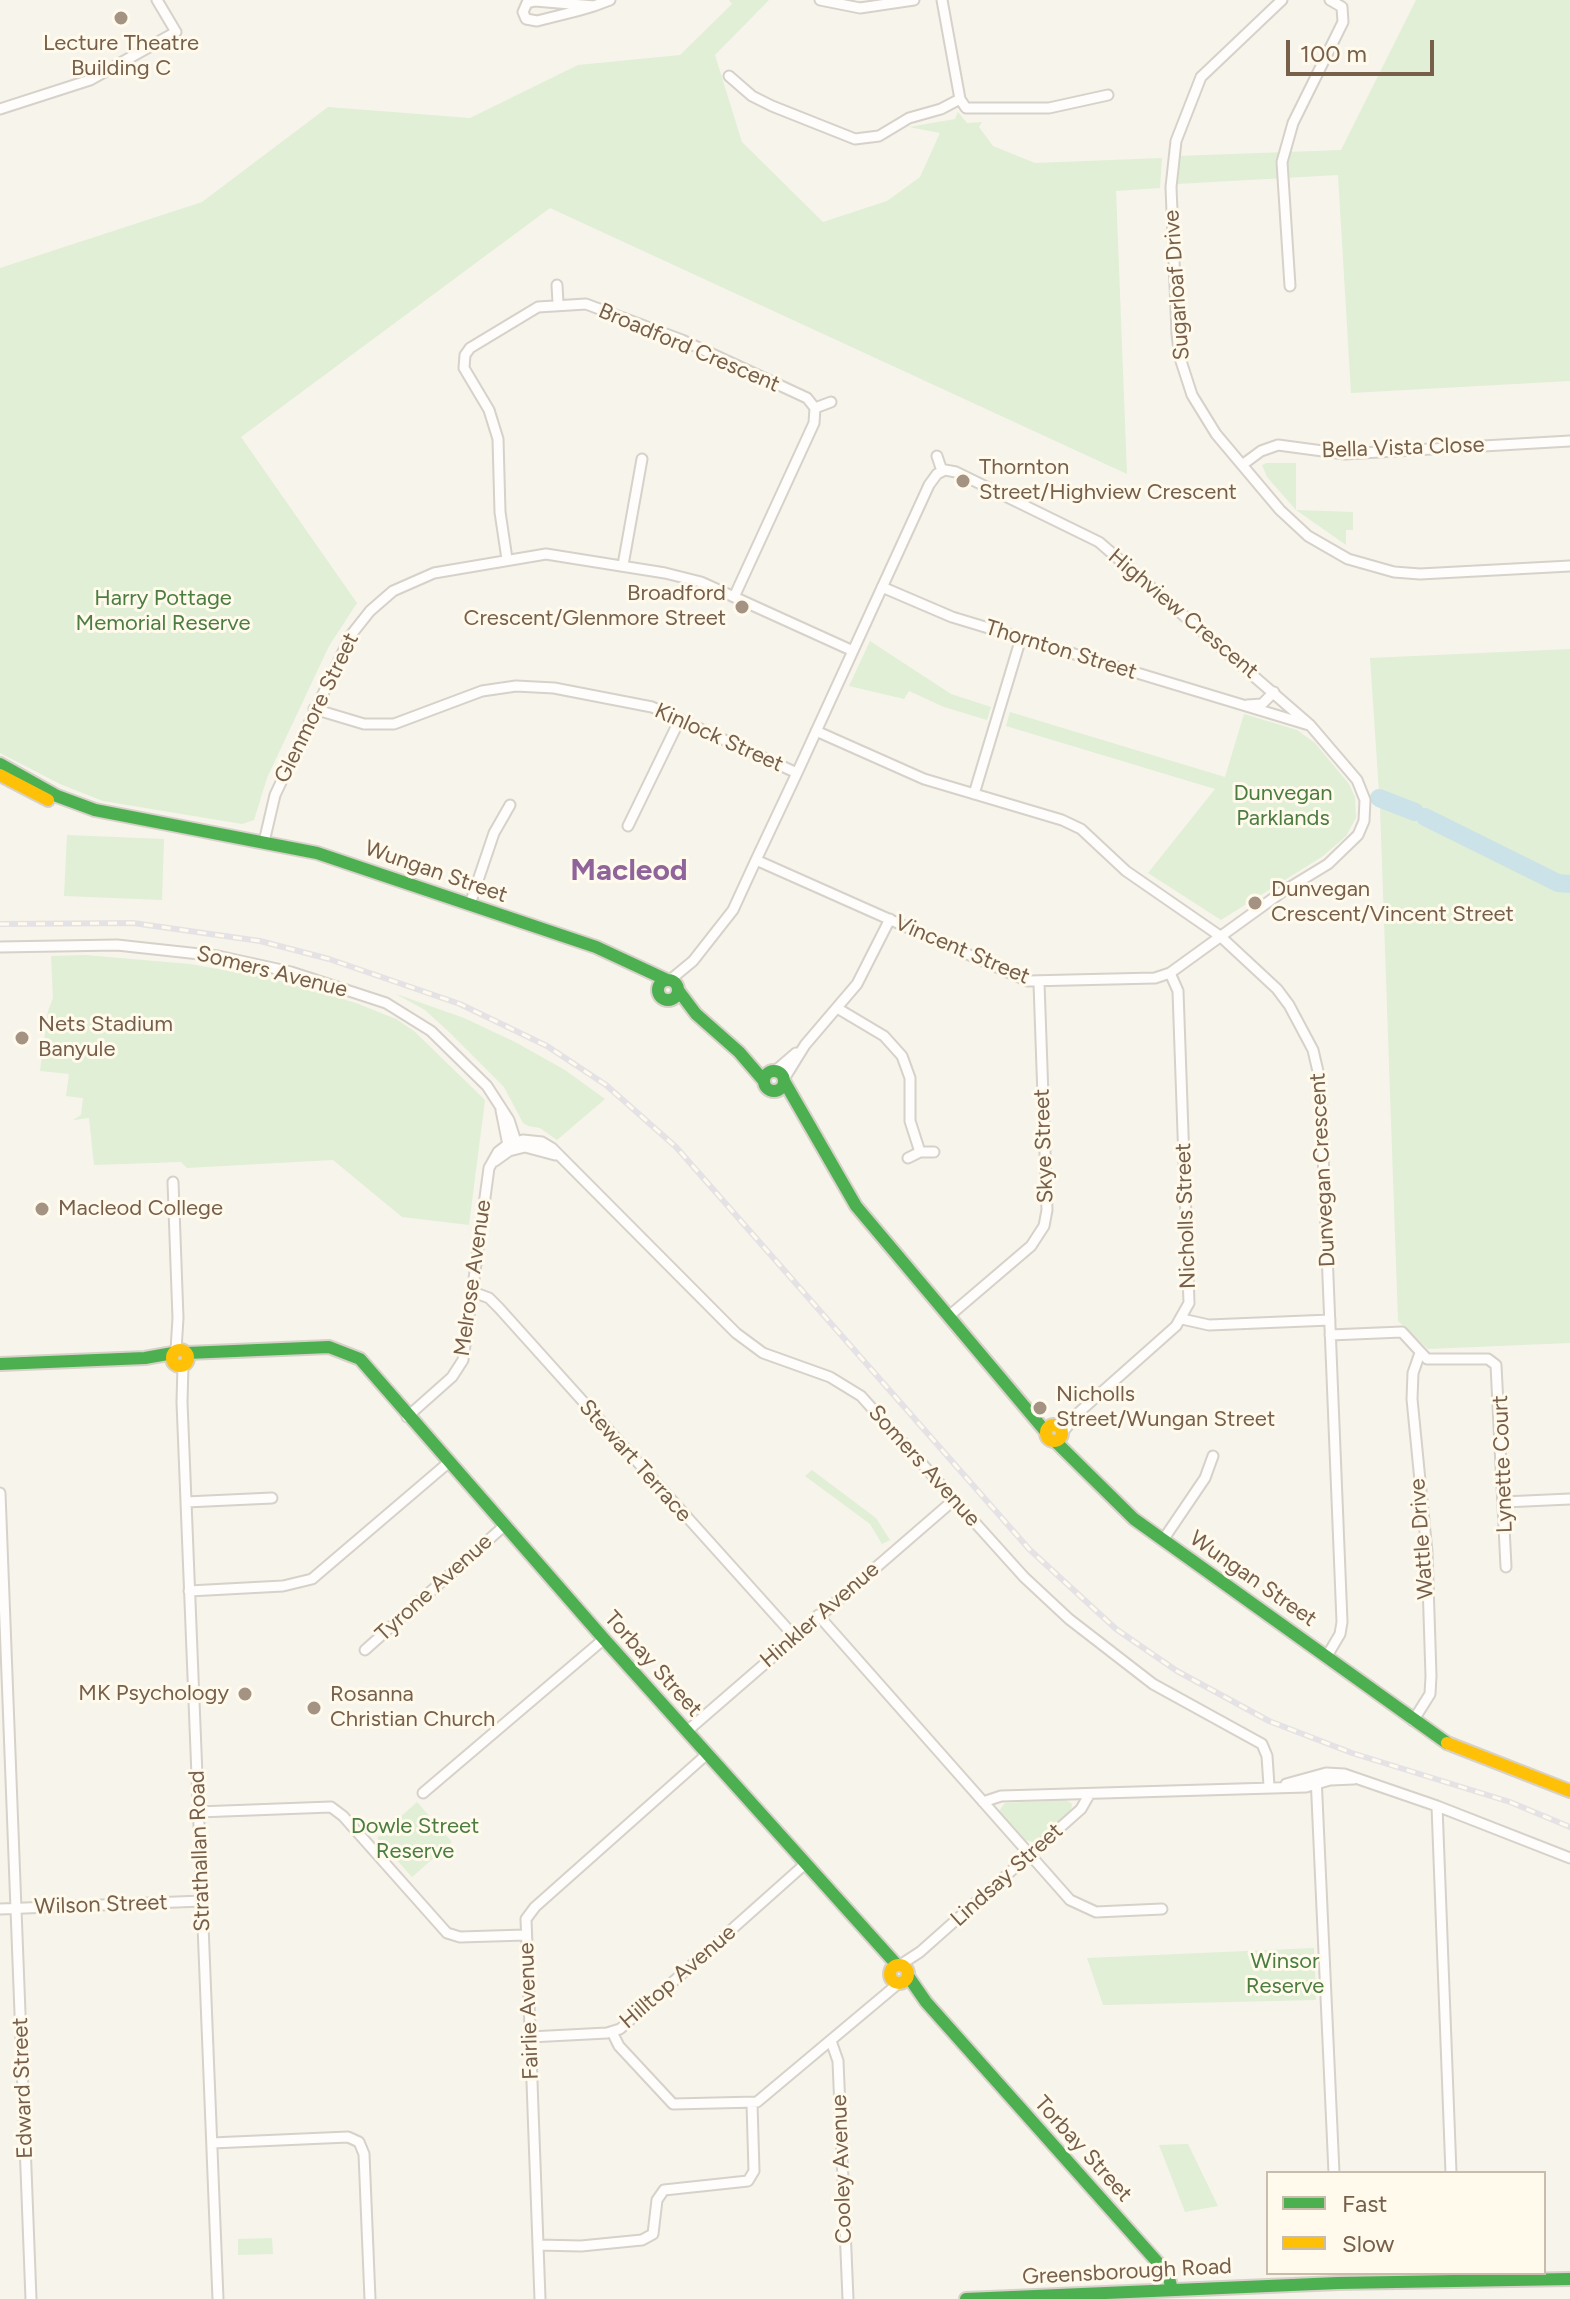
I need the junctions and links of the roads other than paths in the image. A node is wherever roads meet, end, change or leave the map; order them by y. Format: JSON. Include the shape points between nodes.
{"nodes":[{"id":1,"x":157,"y":0,"type":"edge"},
{"id":2,"x":610,"y":0,"type":"edge"},
{"id":3,"x":820,"y":0,"type":"edge"},
{"id":4,"x":914,"y":0,"type":"edge"},
{"id":5,"x":942,"y":0,"type":"edge"},
{"id":6,"x":1282,"y":0,"type":"edge"},
{"id":7,"x":1330,"y":0,"type":"edge"},
{"id":8,"x":594,"y":6,"type":"junction"},
{"id":9,"x":729,"y":76,"type":"dead end"},
{"id":10,"x":1108,"y":95,"type":"dead end"},
{"id":11,"x":960,"y":99,"type":"junction"},
{"id":12,"x":0,"y":109,"type":"edge"},
{"id":13,"x":557,"y":285,"type":"dead end"},
{"id":14,"x":1290,"y":286,"type":"dead end"},
{"id":15,"x":558,"y":303,"type":"junction"},
{"id":16,"x":831,"y":402,"type":"dead end"},
{"id":17,"x":815,"y":408,"type":"junction"},
{"id":18,"x":1570,"y":441,"type":"edge"},
{"id":19,"x":937,"y":456,"type":"dead end"},
{"id":20,"x":642,"y":459,"type":"dead end"},
{"id":21,"x":1242,"y":465,"type":"junction"},
{"id":22,"x":942,"y":471,"type":"junction"},
{"id":23,"x":507,"y":559,"type":"junction"},
{"id":24,"x":623,"y":565,"type":"junction"},
{"id":25,"x":1570,"y":566,"type":"edge"},
{"id":26,"x":882,"y":587,"type":"junction"},
{"id":27,"x":734,"y":597,"type":"junction"},
{"id":28,"x":1021,"y":638,"type":"junction"},
{"id":29,"x":853,"y":651,"type":"junction"},
{"id":30,"x":1274,"y":692,"type":"junction"},
{"id":31,"x":1285,"y":702,"type":"junction"},
{"id":32,"x":1244,"y":705,"type":"junction"},
{"id":33,"x":314,"y":709,"type":"junction"},
{"id":34,"x":1277,"y":716,"type":"junction"},
{"id":35,"x":680,"y":719,"type":"junction"},
{"id":36,"x":1310,"y":725,"type":"junction"},
{"id":37,"x":816,"y":731,"type":"junction"},
{"id":38,"x":0,"y":764,"type":"edge"},
{"id":39,"x":797,"y":773,"type":"junction"},
{"id":40,"x":0,"y":775,"type":"edge"},
{"id":41,"x":974,"y":794,"type":"junction"},
{"id":42,"x":510,"y":805,"type":"dead end"},
{"id":43,"x":1364,"y":821,"type":"joint"},
{"id":44,"x":628,"y":826,"type":"dead end"},
{"id":45,"x":222,"y":835,"type":"junction"},
{"id":46,"x":264,"y":842,"type":"junction"},
{"id":47,"x":756,"y":860,"type":"junction"},
{"id":48,"x":470,"y":904,"type":"junction"},
{"id":49,"x":890,"y":919,"type":"junction"},
{"id":50,"x":1220,"y":936,"type":"junction"},
{"id":51,"x":0,"y":947,"type":"edge"},
{"id":52,"x":1170,"y":973,"type":"junction"},
{"id":53,"x":1039,"y":983,"type":"junction"},
{"id":54,"x":670,"y":988,"type":"junction"},
{"id":55,"x":837,"y":1008,"type":"junction"},
{"id":56,"x":776,"y":1079,"type":"junction"},
{"id":57,"x":512,"y":1146,"type":"junction"},
{"id":58,"x":920,"y":1152,"type":"junction"},
{"id":59,"x":934,"y":1152,"type":"dead end"},
{"id":60,"x":908,"y":1158,"type":"dead end"},
{"id":61,"x":173,"y":1182,"type":"dead end"},
{"id":62,"x":473,"y":1292,"type":"junction"},
{"id":63,"x":949,"y":1316,"type":"junction"},
{"id":64,"x":1182,"y":1319,"type":"junction"},
{"id":65,"x":1330,"y":1320,"type":"junction"},
{"id":66,"x":1330,"y":1335,"type":"junction"},
{"id":67,"x":1420,"y":1353,"type":"junction"},
{"id":68,"x":180,"y":1357,"type":"junction"},
{"id":69,"x":0,"y":1364,"type":"edge"},
{"id":70,"x":403,"y":1412,"type":"junction"},
{"id":71,"x":1056,"y":1432,"type":"junction"},
{"id":72,"x":1213,"y":1456,"type":"dead end"},
{"id":73,"x":448,"y":1463,"type":"junction"},
{"id":74,"x":0,"y":1493,"type":"edge"},
{"id":75,"x":272,"y":1498,"type":"dead end"},
{"id":76,"x":955,"y":1499,"type":"junction"},
{"id":77,"x":1570,"y":1499,"type":"edge"},
{"id":78,"x":186,"y":1502,"type":"junction"},
{"id":79,"x":1504,"y":1502,"type":"junction"},
{"id":80,"x":504,"y":1526,"type":"junction"},
{"id":81,"x":1163,"y":1540,"type":"junction"},
{"id":82,"x":1506,"y":1567,"type":"dead end"},
{"id":83,"x":189,"y":1591,"type":"junction"},
{"id":84,"x":818,"y":1615,"type":"junction"},
{"id":85,"x":794,"y":1636,"type":"junction"},
{"id":86,"x":604,"y":1639,"type":"junction"},
{"id":87,"x":365,"y":1650,"type":"dead end"},
{"id":88,"x":1327,"y":1656,"type":"junction"},
{"id":89,"x":1413,"y":1721,"type":"junction"},
{"id":90,"x":686,"y":1732,"type":"junction"},
{"id":91,"x":706,"y":1755,"type":"junction"},
{"id":92,"x":1316,"y":1780,"type":"junction"},
{"id":93,"x":1269,"y":1786,"type":"junction"},
{"id":94,"x":1570,"y":1791,"type":"edge"},
{"id":95,"x":423,"y":1793,"type":"dead end"},
{"id":96,"x":1089,"y":1795,"type":"junction"},
{"id":97,"x":986,"y":1806,"type":"junction"},
{"id":98,"x":1437,"y":1806,"type":"junction"},
{"id":99,"x":198,"y":1812,"type":"junction"},
{"id":100,"x":1030,"y":1854,"type":"junction"},
{"id":101,"x":1570,"y":1858,"type":"edge"},
{"id":102,"x":804,"y":1865,"type":"junction"},
{"id":103,"x":202,"y":1901,"type":"junction"},
{"id":104,"x":16,"y":1908,"type":"junction"},
{"id":105,"x":0,"y":1909,"type":"edge"},
{"id":106,"x":1162,"y":1909,"type":"dead end"},
{"id":107,"x":525,"y":1935,"type":"junction"},
{"id":108,"x":899,"y":1974,"type":"junction"},
{"id":109,"x":612,"y":2032,"type":"junction"},
{"id":110,"x":530,"y":2037,"type":"junction"},
{"id":111,"x":831,"y":2041,"type":"junction"},
{"id":112,"x":752,"y":2103,"type":"junction"},
{"id":113,"x":212,"y":2143,"type":"junction"},
{"id":114,"x":1334,"y":2171,"type":"edge"},
{"id":115,"x":1451,"y":2171,"type":"edge"},
{"id":116,"x":538,"y":2245,"type":"junction"},
{"id":117,"x":1546,"y":2269,"type":"edge"},
{"id":118,"x":1570,"y":2269,"type":"edge"},
{"id":119,"x":1452,"y":2276,"type":"edge"},
{"id":120,"x":1338,"y":2278,"type":"edge"},
{"id":121,"x":1570,"y":2279,"type":"edge"},
{"id":122,"x":1172,"y":2290,"type":"junction"},
{"id":123,"x":1043,"y":2297,"type":"edge"},
{"id":124,"x":31,"y":2299,"type":"edge"},
{"id":125,"x":218,"y":2299,"type":"edge"},
{"id":126,"x":370,"y":2299,"type":"edge"},
{"id":127,"x":540,"y":2299,"type":"edge"},
{"id":128,"x":848,"y":2299,"type":"edge"},
{"id":129,"x":966,"y":2299,"type":"edge"}],
"edges":[{"from":1,"to":12,"type":"street","via":[[176,32],[90,80]]},
{"from":2,"to":8,"type":"street"},
{"from":3,"to":4,"type":"street","via":[[860,8]]},
{"from":5,"to":11,"type":"street"},
{"from":6,"to":21,"type":"street","name":"Sugarloaf Drive","via":[[1201,77],[1181,123],[1171,175],[1180,358],[1199,408]]},
{"from":7,"to":14,"type":"street","via":[[1342,7],[1343,22],[1293,123],[1282,162]]},
{"from":8,"to":8,"type":"street","via":[[533,21],[523,12],[530,2]]},
{"from":9,"to":11,"type":"street","via":[[772,106],[855,139],[879,136],[913,116]]},
{"from":10,"to":11,"type":"street","via":[[1036,109],[969,110]]},
{"from":13,"to":15,"type":"street"},
{"from":15,"to":17,"type":"street","name":"Broadford Crescent","via":[[597,307],[654,329],[807,398]]},
{"from":15,"to":23,"type":"street","name":"Broadford Crescent","via":[[525,312],[470,348],[464,359],[498,439]]},
{"from":16,"to":17,"type":"street"},
{"from":17,"to":27,"type":"street","via":[[814,423]]},
{"from":18,"to":21,"type":"street","name":"Bella Vista Close","via":[[1345,454],[1278,445]]},
{"from":19,"to":22,"type":"street"},
{"from":20,"to":24,"type":"street"},
{"from":21,"to":25,"type":"street","name":"Sugarloaf Drive","via":[[1297,527],[1320,545],[1359,563],[1420,574]]},
{"from":22,"to":26,"type":"street","via":[[932,479]]},
{"from":22,"to":30,"type":"street","name":"Highview Crescent","via":[[956,472],[1092,536]]},
{"from":23,"to":24,"type":"street","name":"Glenmore Street","via":[[559,554]]},
{"from":23,"to":33,"type":"street","name":"Glenmore Street","via":[[434,573],[393,591],[351,635]]},
{"from":24,"to":27,"type":"street","name":"Glenmore Street","via":[[686,577]]},
{"from":26,"to":28,"type":"street","name":"Thornton Street","via":[[943,614]]},
{"from":26,"to":29,"type":"street"},
{"from":27,"to":29,"type":"street","name":"Glenmore Street"},
{"from":28,"to":32,"type":"street","name":"Thornton Street"},
{"from":28,"to":41,"type":"street"},
{"from":29,"to":37,"type":"street"},
{"from":30,"to":31,"type":"street","name":"Highview Crescent"},
{"from":30,"to":32,"type":"street","via":[[1262,704]]},
{"from":31,"to":34,"type":"street"},
{"from":31,"to":36,"type":"street","name":"Highview Crescent"},
{"from":32,"to":34,"type":"street","name":"Thornton Street"},
{"from":33,"to":35,"type":"street","name":"Kinlock Street","via":[[364,724],[394,724],[482,691],[534,686],[638,703]]},
{"from":33,"to":46,"type":"street","name":"Glenmore Street","via":[[275,795]]},
{"from":34,"to":36,"type":"street","name":"Thornton Street"},
{"from":35,"to":39,"type":"street","name":"Kinlock Street"},
{"from":35,"to":44,"type":"street"},
{"from":36,"to":43,"type":"street","name":"Highview Crescent","via":[[1361,787]]},
{"from":37,"to":39,"type":"street"},
{"from":37,"to":41,"type":"street","name":"Dunvegan Crescent","via":[[910,774]]},
{"from":38,"to":45,"type":"main road","name":"Wungan Street","via":[[95,810]]},
{"from":39,"to":47,"type":"street"},
{"from":40,"to":45,"type":"main road","name":"Wungan Street","via":[[91,817]]},
{"from":41,"to":50,"type":"street","name":"Dunvegan Crescent","via":[[1081,829],[1126,871]]},
{"from":42,"to":48,"type":"street","via":[[494,833]]},
{"from":43,"to":50,"type":"street","name":"Vincent Street","via":[[1353,841],[1328,864]]},
{"from":45,"to":46,"type":"main road","name":"Wungan Street"},
{"from":46,"to":48,"type":"main road","name":"Wungan Street","via":[[317,853]]},
{"from":47,"to":49,"type":"street","name":"Vincent Street"},
{"from":47,"to":54,"type":"street","via":[[729,917]]},
{"from":48,"to":54,"type":"main road","name":"Wungan Street","via":[[631,962]]},
{"from":49,"to":53,"type":"street","name":"Vincent Street"},
{"from":49,"to":55,"type":"street","via":[[865,971]]},
{"from":50,"to":52,"type":"street","name":"Vincent Street"},
{"from":50,"to":65,"type":"street","name":"Dunvegan Crescent","via":[[1283,995],[1317,1060]]},
{"from":51,"to":57,"type":"street","name":"Somers Avenue","via":[[161,949],[240,960],[340,987],[413,1016],[487,1086]]},
{"from":52,"to":53,"type":"street","name":"Vincent Street"},
{"from":52,"to":64,"type":"street","name":"Nicholls Street","via":[[1178,991],[1189,1285]]},
{"from":53,"to":63,"type":"street","name":"Skye Street","via":[[1044,1226],[1031,1246]]},
{"from":54,"to":56,"type":"main road","name":"Wungan Street"},
{"from":55,"to":56,"type":"street"},
{"from":55,"to":58,"type":"street","via":[[884,1036],[902,1056],[910,1078],[910,1121]]},
{"from":56,"to":63,"type":"main road","name":"Wungan Street","via":[[802,1110],[856,1206]]},
{"from":57,"to":62,"type":"street","name":"Melrose Avenue","via":[[491,1164],[486,1180]]},
{"from":57,"to":76,"type":"street","name":"Somers Avenue","via":[[538,1148],[558,1157],[736,1333],[763,1353],[830,1377],[861,1396]]},
{"from":58,"to":59,"type":"street"},
{"from":58,"to":60,"type":"street"},
{"from":61,"to":68,"type":"street","name":"Strathallan Road"},
{"from":62,"to":70,"type":"street","name":"Melrose Avenue","via":[[460,1367]]},
{"from":62,"to":85,"type":"street","name":"Stewart Terrace","via":[[499,1308]]},
{"from":63,"to":71,"type":"main road","name":"Wungan Street"},
{"from":64,"to":65,"type":"street","via":[[1209,1325]]},
{"from":64,"to":71,"type":"street","name":"Nicholls Street"},
{"from":65,"to":66,"type":"street","name":"Dunvegan Crescent"},
{"from":66,"to":67,"type":"street","via":[[1402,1332]]},
{"from":66,"to":88,"type":"street","name":"Dunvegan Crescent","via":[[1342,1622]]},
{"from":67,"to":79,"type":"street","name":"Lynette Court","via":[[1432,1360],[1494,1363],[1499,1375]]},
{"from":67,"to":89,"type":"street","name":"Wattle Drive","via":[[1412,1399],[1427,1552],[1431,1676],[1430,1694]]},
{"from":68,"to":69,"type":"main road"},
{"from":68,"to":70,"type":"main road","name":"Torbay Street","via":[[351,1358]]},
{"from":68,"to":78,"type":"street","name":"Strathallan Road"},
{"from":70,"to":73,"type":"main road","name":"Torbay Street"},
{"from":71,"to":81,"type":"main road","name":"Wungan Street","via":[[1118,1506]]},
{"from":72,"to":81,"type":"street","via":[[1205,1478]]},
{"from":73,"to":80,"type":"main road","name":"Torbay Street"},
{"from":73,"to":83,"type":"street","via":[[312,1579],[283,1586]]},
{"from":74,"to":104,"type":"street","name":"Edward Street"},
{"from":75,"to":78,"type":"street"},
{"from":76,"to":84,"type":"street","name":"Hinkler Avenue"},
{"from":76,"to":93,"type":"street","name":"Somers Avenue","via":[[1030,1584],[1098,1643],[1153,1684],[1262,1744]]},
{"from":77,"to":79,"type":"street"},
{"from":78,"to":83,"type":"street","name":"Strathallan Road"},
{"from":79,"to":82,"type":"street","name":"Lynette Court"},
{"from":80,"to":86,"type":"main road","name":"Torbay Street"},
{"from":80,"to":87,"type":"street","name":"Tyrone Avenue"},
{"from":81,"to":88,"type":"main road","name":"Wungan Street"},
{"from":83,"to":99,"type":"street","name":"Strathallan Road"},
{"from":84,"to":85,"type":"street","name":"Hinkler Avenue"},
{"from":84,"to":97,"type":"street"},
{"from":85,"to":90,"type":"street","name":"Hinkler Avenue"},
{"from":86,"to":90,"type":"main road","name":"Torbay Street"},
{"from":86,"to":95,"type":"street"},
{"from":88,"to":89,"type":"main road","name":"Wungan Street"},
{"from":89,"to":94,"type":"main road","name":"Wungan Street","via":[[1459,1750]]},
{"from":90,"to":91,"type":"main road","name":"Torbay Street"},
{"from":91,"to":102,"type":"main road","name":"Torbay Street"},
{"from":91,"to":107,"type":"street","name":"Fairlie Avenue","via":[[535,1907],[526,1919]]},
{"from":92,"to":93,"type":"street","name":"Lindsay Street"},
{"from":92,"to":98,"type":"street","name":"Lindsay Street","via":[[1331,1772]]},
{"from":92,"to":114,"type":"street"},
{"from":93,"to":96,"type":"street","name":"Lindsay Street"},
{"from":96,"to":97,"type":"street","name":"Lindsay Street","via":[[1014,1798]]},
{"from":96,"to":100,"type":"street","name":"Lindsay Street","via":[[1085,1805]]},
{"from":97,"to":100,"type":"street"},
{"from":98,"to":101,"type":"street","name":"Lindsay Street"},
{"from":98,"to":115,"type":"street"},
{"from":99,"to":103,"type":"street","name":"Strathallan Road"},
{"from":99,"to":107,"type":"street","via":[[331,1807],[447,1933]]},
{"from":100,"to":106,"type":"street","via":[[1070,1900],[1086,1910]]},
{"from":100,"to":108,"type":"street","name":"Lindsay Street"},
{"from":102,"to":108,"type":"main road","name":"Torbay Street"},
{"from":102,"to":109,"type":"street","name":"Hilltop Avenue"},
{"from":103,"to":104,"type":"street","name":"Wilson Street"},
{"from":103,"to":113,"type":"street","name":"Strathallan Road"},
{"from":104,"to":105,"type":"street","name":"Wilson Street"},
{"from":104,"to":124,"type":"street","name":"Edward Street"},
{"from":107,"to":110,"type":"street","name":"Fairlie Avenue"},
{"from":108,"to":111,"type":"street","name":"Lindsay Street"},
{"from":108,"to":122,"type":"main road","name":"Torbay Street","via":[[1168,2274]]},
{"from":109,"to":110,"type":"street","name":"Hilltop Avenue"},
{"from":109,"to":112,"type":"street","via":[[673,2104]]},
{"from":110,"to":116,"type":"street","name":"Fairlie Avenue"},
{"from":111,"to":112,"type":"street","name":"Lindsay Street"},
{"from":111,"to":128,"type":"street","name":"Cooley Avenue","via":[[838,2061]]},
{"from":112,"to":116,"type":"street","via":[[754,2171],[748,2181],[664,2190],[655,2206],[654,2231],[647,2238]]},
{"from":113,"to":125,"type":"street","name":"Strathallan Road"},
{"from":113,"to":126,"type":"street","via":[[348,2137],[359,2142],[364,2154]]},
{"from":116,"to":127,"type":"street","name":"Fairlie Avenue"},
{"from":117,"to":118,"type":"main road"},
{"from":119,"to":120,"type":"main road","name":"Greensborough Road"},
{"from":119,"to":121,"type":"main road","name":"Greensborough Road"},
{"from":120,"to":122,"type":"main road","name":"Greensborough Road"},
{"from":122,"to":123,"type":"main road","name":"Greensborough Road"},
{"from":123,"to":129,"type":"main road","name":"Greensborough Road"}]}
